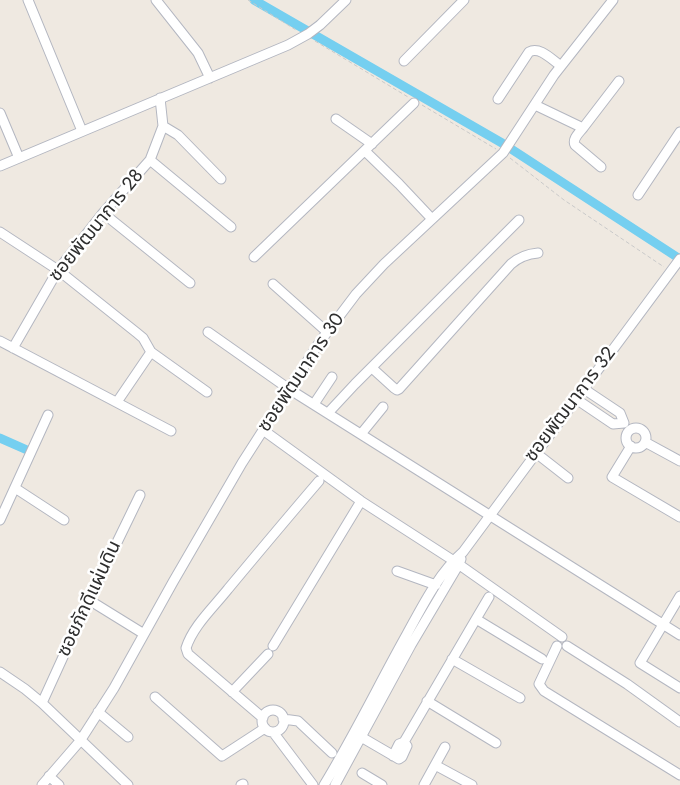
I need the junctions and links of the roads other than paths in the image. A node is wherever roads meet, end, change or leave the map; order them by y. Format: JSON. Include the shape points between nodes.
{"nodes":[{"id":1,"x":28,"y":0,"type":"edge"},
{"id":2,"x":156,"y":0,"type":"edge"},
{"id":3,"x":346,"y":0,"type":"edge"},
{"id":4,"x":464,"y":0,"type":"edge"},
{"id":5,"x":613,"y":0,"type":"edge"},
{"id":6,"x":404,"y":61,"type":"dead end"},
{"id":7,"x":561,"y":66,"type":"junction"},
{"id":8,"x":210,"y":78,"type":"junction"},
{"id":9,"x":619,"y":81,"type":"dead end"},
{"id":10,"x":160,"y":98,"type":"junction"},
{"id":11,"x":498,"y":99,"type":"dead end"},
{"id":12,"x":416,"y":102,"type":"road end"},
{"id":13,"x":535,"y":105,"type":"junction"},
{"id":14,"x":0,"y":114,"type":"edge"},
{"id":15,"x":336,"y":119,"type":"dead end"},
{"id":16,"x":163,"y":126,"type":"junction"},
{"id":17,"x":583,"y":128,"type":"junction"},
{"id":18,"x":82,"y":131,"type":"junction"},
{"id":19,"x":680,"y":132,"type":"edge"},
{"id":20,"x":368,"y":148,"type":"junction"},
{"id":21,"x":19,"y":158,"type":"junction"},
{"id":22,"x":150,"y":160,"type":"junction"},
{"id":23,"x":0,"y":166,"type":"edge"},
{"id":24,"x":601,"y":167,"type":"dead end"},
{"id":25,"x":222,"y":179,"type":"dead end"},
{"id":26,"x":638,"y":195,"type":"dead end"},
{"id":27,"x":103,"y":213,"type":"junction"},
{"id":28,"x":432,"y":219,"type":"junction"},
{"id":29,"x":519,"y":220,"type":"dead end"},
{"id":30,"x":231,"y":228,"type":"dead end"},
{"id":31,"x":0,"y":232,"type":"edge"},
{"id":32,"x":538,"y":253,"type":"dead end"},
{"id":33,"x":254,"y":257,"type":"dead end"},
{"id":34,"x":676,"y":268,"type":"edge"},
{"id":35,"x":58,"y":270,"type":"junction"},
{"id":36,"x":190,"y":283,"type":"dead end"},
{"id":37,"x":273,"y":284,"type":"dead end"},
{"id":38,"x":208,"y":332,"type":"dead end"},
{"id":39,"x":327,"y":332,"type":"junction"},
{"id":40,"x":0,"y":341,"type":"edge"},
{"id":41,"x":13,"y":348,"type":"junction"},
{"id":42,"x":151,"y":352,"type":"junction"},
{"id":43,"x":372,"y":368,"type":"junction"},
{"id":44,"x":332,"y":378,"type":"dead end"},
{"id":45,"x":289,"y":389,"type":"junction"},
{"id":46,"x":584,"y":389,"type":"junction"},
{"id":47,"x":207,"y":392,"type":"dead end"},
{"id":48,"x":576,"y":400,"type":"junction"},
{"id":49,"x":117,"y":402,"type":"junction"},
{"id":50,"x":314,"y":404,"type":"junction"},
{"id":51,"x":383,"y":407,"type":"dead end"},
{"id":52,"x":328,"y":413,"type":"junction"},
{"id":53,"x":48,"y":415,"type":"dead end"},
{"id":54,"x":627,"y":426,"type":"junction"},
{"id":55,"x":263,"y":430,"type":"junction"},
{"id":56,"x":171,"y":431,"type":"dead end"},
{"id":57,"x":361,"y":434,"type":"junction"},
{"id":58,"x":645,"y":442,"type":"junction"},
{"id":59,"x":631,"y":446,"type":"junction"},
{"id":60,"x":536,"y":453,"type":"junction"},
{"id":61,"x":680,"y":461,"type":"edge"},
{"id":62,"x":568,"y":478,"type":"dead end"},
{"id":63,"x":319,"y":481,"type":"dead end"},
{"id":64,"x":15,"y":488,"type":"junction"},
{"id":65,"x":140,"y":495,"type":"dead end"},
{"id":66,"x":361,"y":501,"type":"junction"},
{"id":67,"x":490,"y":515,"type":"junction"},
{"id":68,"x":680,"y":517,"type":"edge"},
{"id":69,"x":0,"y":520,"type":"edge"},
{"id":70,"x":64,"y":520,"type":"dead end"},
{"id":71,"x":456,"y":562,"type":"junction"},
{"id":72,"x":397,"y":571,"type":"dead end"},
{"id":73,"x":436,"y":585,"type":"junction"},
{"id":74,"x":680,"y":596,"type":"edge"},
{"id":75,"x":489,"y":597,"type":"dead end"},
{"id":76,"x":89,"y":600,"type":"junction"},
{"id":77,"x":476,"y":619,"type":"junction"},
{"id":78,"x":663,"y":625,"type":"junction"},
{"id":79,"x":144,"y":634,"type":"junction"},
{"id":80,"x":680,"y":635,"type":"edge"},
{"id":81,"x":562,"y":637,"type":"junction"},
{"id":82,"x":407,"y":643,"type":"junction"},
{"id":83,"x":273,"y":646,"type":"dead end"},
{"id":84,"x":557,"y":646,"type":"junction"},
{"id":85,"x":567,"y":646,"type":"junction"},
{"id":86,"x":268,"y":654,"type":"dead end"},
{"id":87,"x":452,"y":659,"type":"junction"},
{"id":88,"x":542,"y":659,"type":"dead end"},
{"id":89,"x":0,"y":672,"type":"edge"},
{"id":90,"x":680,"y":688,"type":"edge"},
{"id":91,"x":232,"y":692,"type":"junction"},
{"id":92,"x":155,"y":697,"type":"dead end"},
{"id":93,"x":520,"y":698,"type":"dead end"},
{"id":94,"x":427,"y":702,"type":"junction"},
{"id":95,"x":42,"y":703,"type":"junction"},
{"id":96,"x":98,"y":712,"type":"junction"},
{"id":97,"x":262,"y":718,"type":"junction"},
{"id":98,"x":283,"y":719,"type":"junction"},
{"id":99,"x":680,"y":722,"type":"edge"},
{"id":100,"x":269,"y":730,"type":"junction"},
{"id":101,"x":357,"y":735,"type":"junction"},
{"id":102,"x":128,"y":737,"type":"dead end"},
{"id":103,"x":80,"y":740,"type":"junction"},
{"id":104,"x":496,"y":743,"type":"dead end"},
{"id":105,"x":445,"y":747,"type":"dead end"},
{"id":106,"x":332,"y":753,"type":"dead end"},
{"id":107,"x":435,"y":765,"type":"junction"},
{"id":108,"x":362,"y":773,"type":"dead end"},
{"id":109,"x":680,"y":775,"type":"edge"},
{"id":110,"x":49,"y":776,"type":"junction"},
{"id":111,"x":378,"y":784,"type":"edge"},
{"id":112,"x":42,"y":785,"type":"edge"},
{"id":113,"x":59,"y":785,"type":"edge"},
{"id":114,"x":128,"y":785,"type":"edge"},
{"id":115,"x":313,"y":785,"type":"edge"},
{"id":116,"x":324,"y":785,"type":"edge"},
{"id":117,"x":335,"y":785,"type":"edge"},
{"id":118,"x":424,"y":785,"type":"edge"},
{"id":119,"x":472,"y":785,"type":"edge"}],
"edges":[{"from":1,"to":18,"type":"street"},
{"from":2,"to":8,"type":"street","via":[[198,53]]},
{"from":3,"to":8,"type":"street","via":[[307,35]]},
{"from":4,"to":6,"type":"street"},
{"from":5,"to":7,"type":"street","name":"ซอยพัฒนาการ 30"},
{"from":7,"to":11,"type":"street","via":[[533,49]]},
{"from":7,"to":13,"type":"street","name":"ซอยพัฒนาการ 30"},
{"from":8,"to":10,"type":"street"},
{"from":9,"to":17,"type":"street"},
{"from":10,"to":16,"type":"street","name":"ซอยพัฒนาการ 28"},
{"from":10,"to":18,"type":"street"},
{"from":12,"to":20,"type":"street"},
{"from":13,"to":17,"type":"street"},
{"from":13,"to":28,"type":"street","name":"ซอยพัฒนาการ 30","via":[[503,153]]},
{"from":14,"to":21,"type":"street"},
{"from":15,"to":20,"type":"street"},
{"from":16,"to":22,"type":"street","name":"ซอยพัฒนาการ 28"},
{"from":16,"to":25,"type":"street","via":[[178,135]]},
{"from":17,"to":24,"type":"street","via":[[574,143]]},
{"from":18,"to":21,"type":"street"},
{"from":19,"to":26,"type":"street"},
{"from":20,"to":28,"type":"street"},
{"from":20,"to":33,"type":"street"},
{"from":21,"to":23,"type":"street"},
{"from":22,"to":27,"type":"street","name":"ซอยพัฒนาการ 28"},
{"from":22,"to":30,"type":"street"},
{"from":27,"to":35,"type":"street","name":"ซอยพัฒนาการ 28"},
{"from":27,"to":36,"type":"street"},
{"from":28,"to":39,"type":"street","name":"ซอยพัฒนาการ 30","via":[[356,294]]},
{"from":29,"to":43,"type":"street"},
{"from":31,"to":35,"type":"street"},
{"from":32,"to":43,"type":"street","via":[[528,254],[511,264],[400,389],[394,388]]},
{"from":34,"to":46,"type":"street","name":"ซอยพัฒนาการ 32"},
{"from":35,"to":41,"type":"street","name":"ซอยพัฒนาการ 28"},
{"from":35,"to":42,"type":"street","via":[[143,338]]},
{"from":37,"to":39,"type":"street"},
{"from":38,"to":45,"type":"street"},
{"from":39,"to":45,"type":"street","name":"ซอยพัฒนาการ 30"},
{"from":40,"to":41,"type":"street"},
{"from":41,"to":49,"type":"street"},
{"from":42,"to":47,"type":"street"},
{"from":42,"to":49,"type":"street"},
{"from":43,"to":52,"type":"street"},
{"from":44,"to":50,"type":"street"},
{"from":45,"to":50,"type":"street"},
{"from":45,"to":55,"type":"street","name":"ซอยพัฒนาการ 30"},
{"from":46,"to":48,"type":"street","name":"ซอยพัฒนาการ 32"},
{"from":46,"to":54,"type":"street","via":[[620,412]]},
{"from":48,"to":54,"type":"street","via":[[613,424]]},
{"from":48,"to":60,"type":"street","name":"ซอยพัฒนาการ 32"},
{"from":49,"to":56,"type":"street"},
{"from":50,"to":52,"type":"street"},
{"from":51,"to":57,"type":"street"},
{"from":52,"to":57,"type":"street"},
{"from":53,"to":64,"type":"street"},
{"from":54,"to":58,"type":"street","via":[[643,430]]},
{"from":54,"to":59,"type":"street","via":[[626,438]]},
{"from":55,"to":66,"type":"street"},
{"from":55,"to":79,"type":"street","name":"ซอยพัฒนาการ 30"},
{"from":57,"to":67,"type":"street"},
{"from":58,"to":59,"type":"street","via":[[640,447]]},
{"from":58,"to":61,"type":"street"},
{"from":59,"to":68,"type":"street","via":[[612,477]]},
{"from":60,"to":62,"type":"street"},
{"from":60,"to":67,"type":"street","name":"ซอยพัฒนาการ 32"},
{"from":63,"to":91,"type":"street","via":[[237,577],[189,640],[188,654]]},
{"from":64,"to":69,"type":"street"},
{"from":64,"to":70,"type":"street"},
{"from":65,"to":76,"type":"street","name":"ซอยภักดีแผ่นดิน"},
{"from":66,"to":71,"type":"street"},
{"from":66,"to":83,"type":"street"},
{"from":67,"to":71,"type":"street","name":"ซอยพัฒนาการ 32"},
{"from":67,"to":78,"type":"street"},
{"from":71,"to":73,"type":"street","name":"ซอยพัฒนาการ 32"},
{"from":71,"to":81,"type":"street"},
{"from":71,"to":82,"type":"street","name":"ซอยพัฒนาการ 32"},
{"from":72,"to":73,"type":"street"},
{"from":73,"to":82,"type":"street","name":"ซอยพัฒนาการ 32"},
{"from":74,"to":78,"type":"street"},
{"from":75,"to":77,"type":"street"},
{"from":76,"to":79,"type":"street"},
{"from":76,"to":95,"type":"street","name":"ซอยภักดีแผ่นดิน"},
{"from":77,"to":87,"type":"street"},
{"from":77,"to":88,"type":"street"},
{"from":78,"to":80,"type":"street"},
{"from":78,"to":90,"type":"street","via":[[640,663]]},
{"from":79,"to":96,"type":"street","name":"ซอยพัฒนาการ 30"},
{"from":81,"to":84,"type":"street","via":[[557,640]]},
{"from":81,"to":85,"type":"street","via":[[567,640]]},
{"from":82,"to":101,"type":"street","name":"ซอยพัฒนาการ 32"},
{"from":84,"to":85,"type":"street","via":[[562,649]]},
{"from":84,"to":109,"type":"street","via":[[539,684],[544,691]]},
{"from":85,"to":99,"type":"street"},
{"from":86,"to":91,"type":"street"},
{"from":87,"to":93,"type":"street"},
{"from":87,"to":94,"type":"street"},
{"from":89,"to":95,"type":"street"},
{"from":91,"to":97,"type":"street"},
{"from":92,"to":100,"type":"street","via":[[222,756]]},
{"from":94,"to":101,"type":"street","via":[[393,756]]},
{"from":94,"to":104,"type":"street"},
{"from":95,"to":103,"type":"street"},
{"from":96,"to":102,"type":"street"},
{"from":96,"to":103,"type":"street","name":"ซอยพัฒนาการ 30"},
{"from":97,"to":98,"type":"street","via":[[273,709]]},
{"from":97,"to":100,"type":"street"},
{"from":98,"to":100,"type":"street","via":[[280,728]]},
{"from":98,"to":106,"type":"street","via":[[298,721]]},
{"from":100,"to":115,"type":"street"},
{"from":101,"to":116,"type":"street","name":"ซอยพัฒนาการ 32"},
{"from":101,"to":117,"type":"street","name":"ซอยพัฒนาการ 32"},
{"from":103,"to":110,"type":"street","name":"ซอยพัฒนาการ 30"},
{"from":103,"to":114,"type":"street"},
{"from":105,"to":107,"type":"street"},
{"from":107,"to":118,"type":"street"},
{"from":107,"to":119,"type":"street"},
{"from":108,"to":111,"type":"street"},
{"from":110,"to":112,"type":"street","name":"ซอยพัฒนาการ 30"},
{"from":110,"to":113,"type":"street"}]}
